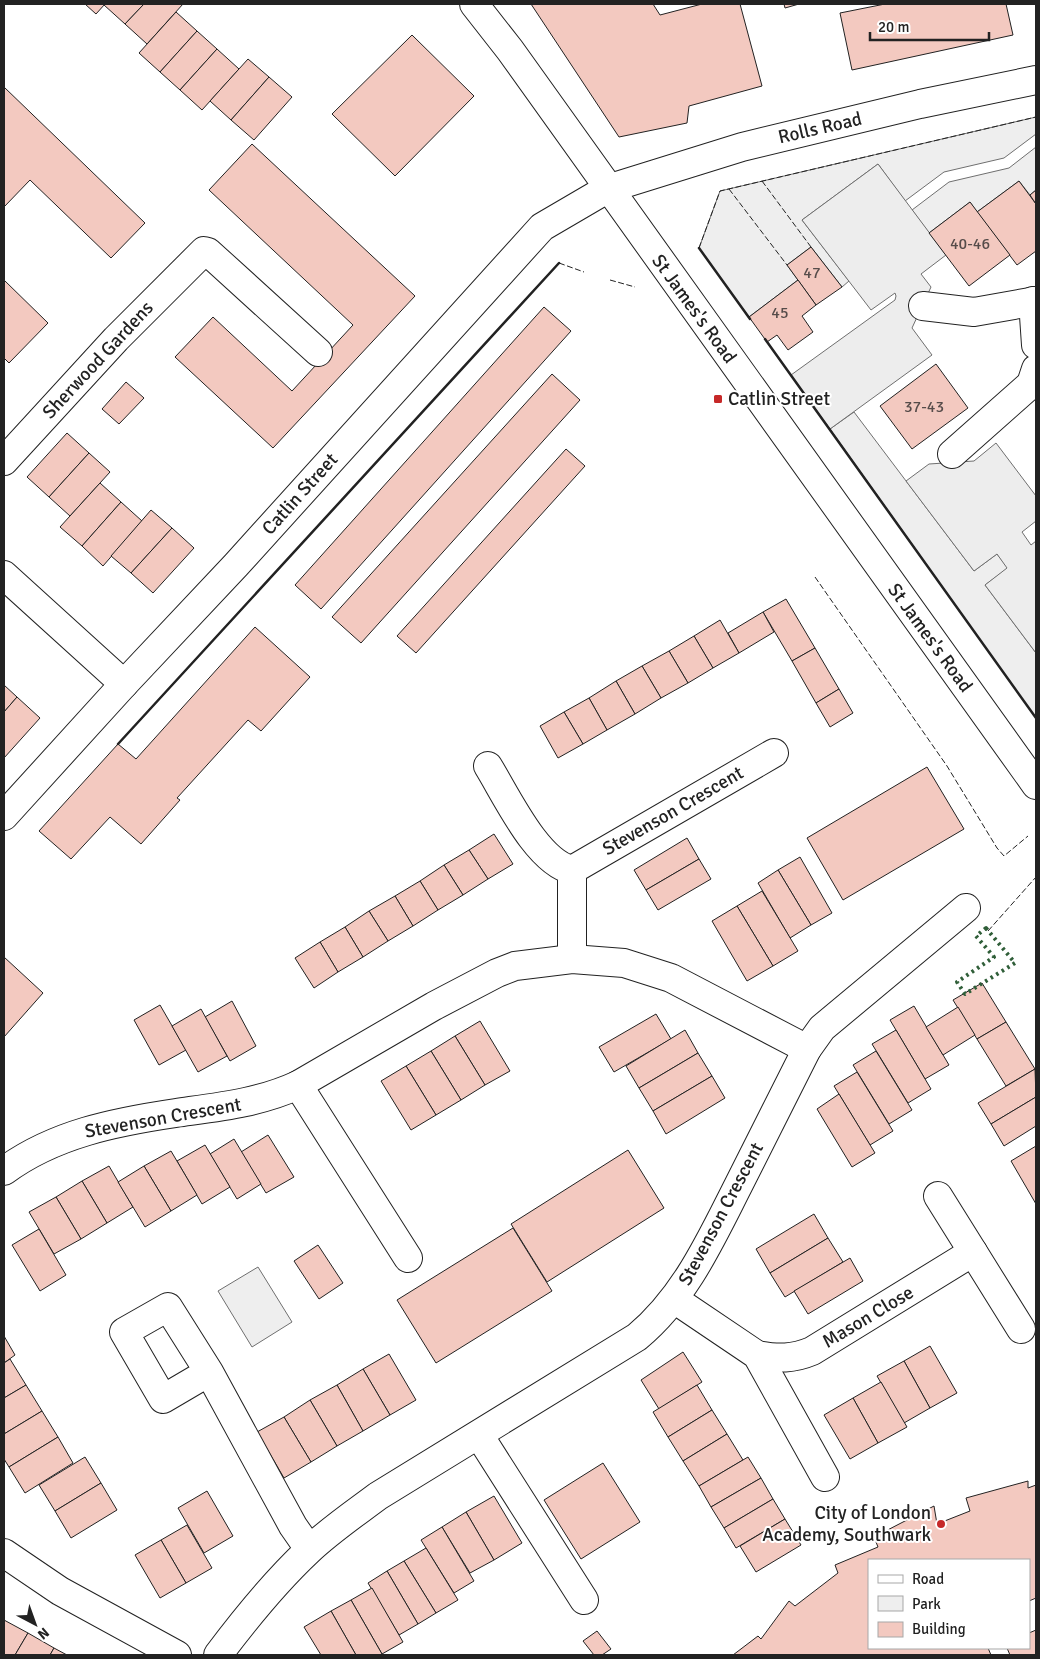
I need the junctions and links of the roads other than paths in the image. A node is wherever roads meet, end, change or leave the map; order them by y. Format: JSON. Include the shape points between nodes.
{"nodes":[{"id":1,"x":474,"y":4,"type":"edge"},
{"id":2,"x":1036,"y":80,"type":"edge"},
{"id":3,"x":607,"y":189,"type":"junction"},
{"id":4,"x":1035,"y":301,"type":"edge"},
{"id":5,"x":923,"y":306,"type":"dead end"},
{"id":6,"x":1036,"y":345,"type":"edge"},
{"id":7,"x":318,"y":352,"type":"dead end"},
{"id":8,"x":1036,"y":369,"type":"edge"},
{"id":9,"x":952,"y":454,"type":"dead end"},
{"id":10,"x":4,"y":461,"type":"edge"},
{"id":11,"x":4,"y":575,"type":"edge"},
{"id":12,"x":124,"y":684,"type":"junction"},
{"id":13,"x":774,"y":753,"type":"dead end"},
{"id":14,"x":488,"y":766,"type":"dead end"},
{"id":15,"x":1036,"y":785,"type":"edge"},
{"id":16,"x":4,"y":816,"type":"edge"},
{"id":17,"x":572,"y":870,"type":"junction"},
{"id":18,"x":966,"y":908,"type":"dead end"},
{"id":19,"x":572,"y":958,"type":"junction"},
{"id":20,"x":807,"y":1049,"type":"junction"},
{"id":21,"x":298,"y":1086,"type":"junction"},
{"id":22,"x":4,"y":1171,"type":"edge"},
{"id":23,"x":938,"y":1196,"type":"dead end"},
{"id":24,"x":973,"y":1252,"type":"junction"},
{"id":25,"x":408,"y":1258,"type":"dead end"},
{"id":26,"x":674,"y":1299,"type":"junction"},
{"id":27,"x":1021,"y":1329,"type":"dead end"},
{"id":28,"x":757,"y":1355,"type":"junction"},
{"id":29,"x":209,"y":1372,"type":"dead end"},
{"id":30,"x":479,"y":1435,"type":"junction"},
{"id":31,"x":825,"y":1477,"type":"dead end"},
{"id":32,"x":309,"y":1549,"type":"junction"},
{"id":33,"x":4,"y":1554,"type":"edge"},
{"id":34,"x":584,"y":1600,"type":"dead end"},
{"id":35,"x":177,"y":1655,"type":"edge"},
{"id":36,"x":218,"y":1655,"type":"edge"}],
"edges":[{"from":1,"to":3,"type":"street","name":"St James's Road"},
{"from":2,"to":3,"type":"street","name":"Rolls Road","via":[[769,140]]},
{"from":3,"to":12,"type":"street","name":"Catlin Street","via":[[542,227]]},
{"from":3,"to":15,"type":"street","name":"St James's Road"},
{"from":4,"to":5,"type":"street","via":[[974,312]]},
{"from":4,"to":6,"type":"street"},
{"from":7,"to":10,"type":"street","name":"Sherwood Gardens","via":[[208,252],[200,253]]},
{"from":8,"to":9,"type":"street","via":[[1031,384]]},
{"from":11,"to":12,"type":"street"},
{"from":12,"to":16,"type":"street","name":"Catlin Street"},
{"from":13,"to":17,"type":"street","name":"Stevenson Crescent"},
{"from":14,"to":17,"type":"street","via":[[541,851],[561,868]]},
{"from":17,"to":19,"type":"street"},
{"from":18,"to":20,"type":"street","name":"Stevenson Crescent","via":[[833,1018]]},
{"from":19,"to":20,"type":"street","name":"Stevenson Crescent","via":[[624,963],[671,978]]},
{"from":19,"to":21,"type":"street","name":"Stevenson Crescent","via":[[515,966],[498,973],[434,1006]]},
{"from":20,"to":26,"type":"street","name":"Stevenson Crescent","via":[[704,1252]]},
{"from":21,"to":22,"type":"street","name":"Stevenson Crescent","via":[[262,1099],[126,1121],[69,1136],[17,1161]]},
{"from":21,"to":25,"type":"street"},
{"from":23,"to":24,"type":"street"},
{"from":24,"to":27,"type":"street"},
{"from":24,"to":28,"type":"street","name":"Mason Close","via":[[812,1351],[790,1358]]},
{"from":26,"to":28,"type":"street","name":"Mason Close"},
{"from":26,"to":30,"type":"street","name":"Stevenson Crescent","via":[[637,1337]]},
{"from":28,"to":31,"type":"street","name":"Mason Close"},
{"from":29,"to":32,"type":"street","via":[[292,1526]]},
{"from":30,"to":32,"type":"street","name":"Stevenson Crescent","via":[[378,1496]]},
{"from":30,"to":34,"type":"street"},
{"from":32,"to":36,"type":"street","name":"Stevenson Crescent"},
{"from":33,"to":35,"type":"street","via":[[60,1591]]}]}
